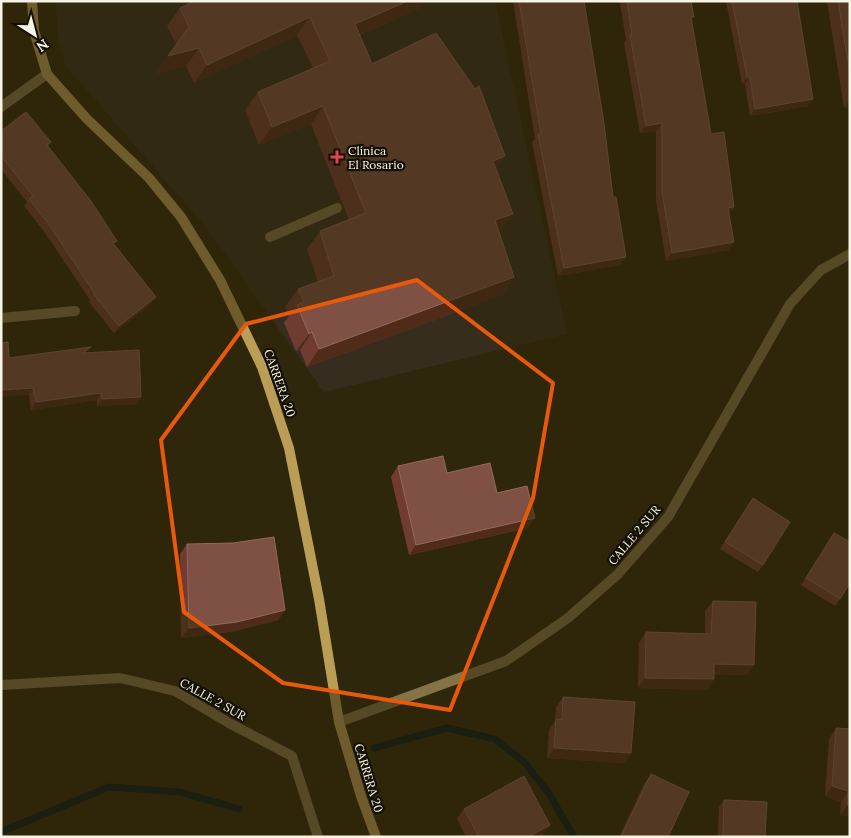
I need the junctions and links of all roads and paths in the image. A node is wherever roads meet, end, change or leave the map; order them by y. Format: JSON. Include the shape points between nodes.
{"nodes":[{"id":1,"x":32,"y":1,"type":"edge"},
{"id":2,"x":47,"y":74,"type":"junction"},
{"id":3,"x":1,"y":107,"type":"edge"},
{"id":4,"x":337,"y":208,"type":"dead end"},
{"id":5,"x":270,"y":237,"type":"dead end"},
{"id":6,"x":850,"y":254,"type":"edge"},
{"id":7,"x":75,"y":312,"type":"dead end"},
{"id":8,"x":1,"y":318,"type":"edge"},
{"id":9,"x":1,"y":685,"type":"edge"},
{"id":10,"x":340,"y":722,"type":"junction"},
{"id":11,"x":318,"y":837,"type":"edge"},
{"id":12,"x":376,"y":837,"type":"edge"}],
"edges":[{"from":1,"to":2,"type":"street","name":"CARRERA 20","via":[[34,31]]},
{"from":2,"to":3,"type":"street"},
{"from":2,"to":10,"type":"street","name":"CARRERA 20","via":[[87,119],[150,178],[181,217],[220,280],[262,367],[289,448]]},
{"from":4,"to":5,"type":"street"},
{"from":6,"to":10,"type":"street","name":"CALLE 2 SUR","via":[[821,270],[790,304],[668,517],[618,574],[568,618],[506,662]]},
{"from":7,"to":8,"type":"street"},
{"from":9,"to":11,"type":"street","name":"CALLE 2 SUR","via":[[120,678],[176,691],[292,756]]},
{"from":10,"to":12,"type":"street","name":"CARRERA 20"}]}
